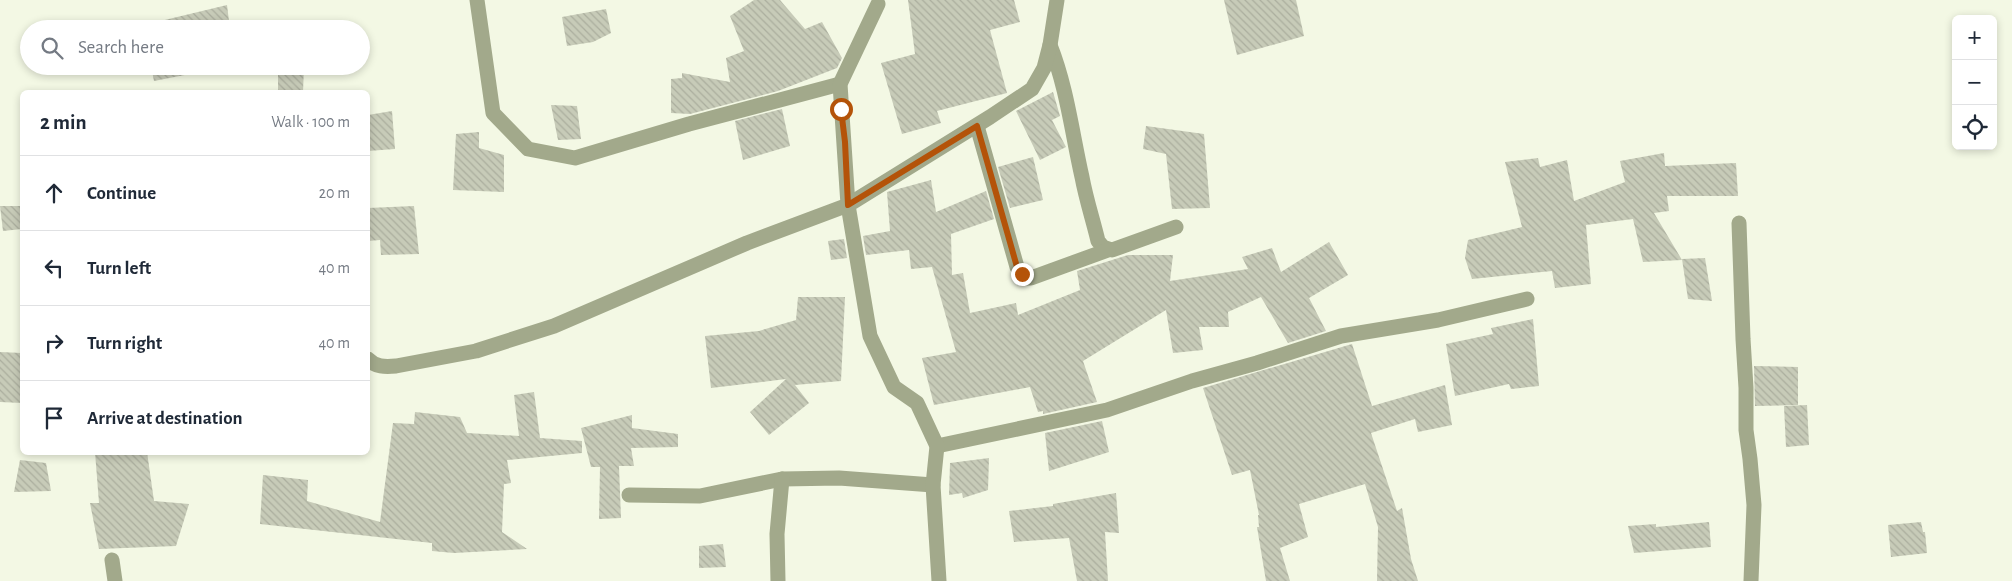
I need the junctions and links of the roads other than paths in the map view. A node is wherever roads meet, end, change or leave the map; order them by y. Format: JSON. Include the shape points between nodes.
{"nodes":[{"id":1,"x":477,"y":0,"type":"edge"},
{"id":2,"x":1057,"y":0,"type":"edge"},
{"id":3,"x":878,"y":4,"type":"dead end"},
{"id":4,"x":1050,"y":46,"type":"junction"},
{"id":5,"x":840,"y":84,"type":"junction"},
{"id":6,"x":977,"y":126,"type":"junction"},
{"id":7,"x":848,"y":205,"type":"junction"},
{"id":8,"x":1739,"y":223,"type":"dead end"},
{"id":9,"x":1176,"y":227,"type":"dead end"},
{"id":10,"x":1108,"y":250,"type":"junction"},
{"id":11,"x":1527,"y":299,"type":"dead end"},
{"id":12,"x":370,"y":362,"type":"edge"},
{"id":13,"x":937,"y":446,"type":"junction"},
{"id":14,"x":782,"y":479,"type":"junction"},
{"id":15,"x":933,"y":485,"type":"junction"},
{"id":16,"x":630,"y":495,"type":"dead end"},
{"id":17,"x":112,"y":560,"type":"dead end"},
{"id":18,"x":115,"y":581,"type":"edge"},
{"id":19,"x":778,"y":581,"type":"edge"},
{"id":20,"x":939,"y":581,"type":"edge"},
{"id":21,"x":1750,"y":581,"type":"edge"}],
"edges":[{"from":1,"to":5,"type":"street","via":[[493,113],[528,149],[574,158]]},
{"from":2,"to":4,"type":"street"},
{"from":3,"to":5,"type":"street"},
{"from":4,"to":6,"type":"street","via":[[1044,68],[1032,89]]},
{"from":4,"to":10,"type":"street","via":[[1059,67],[1098,241]]},
{"from":5,"to":7,"type":"street"},
{"from":6,"to":7,"type":"street"},
{"from":6,"to":10,"type":"street","via":[[1017,267],[1026,278]]},
{"from":7,"to":12,"type":"street","via":[[747,243],[554,326],[476,351],[383,367]]},
{"from":7,"to":13,"type":"street","via":[[870,336],[894,387],[917,403]]},
{"from":8,"to":21,"type":"street","via":[[1746,430],[1754,505]]},
{"from":9,"to":10,"type":"street"},
{"from":11,"to":13,"type":"street","via":[[1438,320],[1341,336],[1107,410]]},
{"from":13,"to":15,"type":"street"},
{"from":14,"to":15,"type":"street","via":[[839,478]]},
{"from":14,"to":16,"type":"street","via":[[700,496]]},
{"from":14,"to":19,"type":"street","via":[[777,534]]},
{"from":15,"to":20,"type":"street"},
{"from":17,"to":18,"type":"street"}]}
